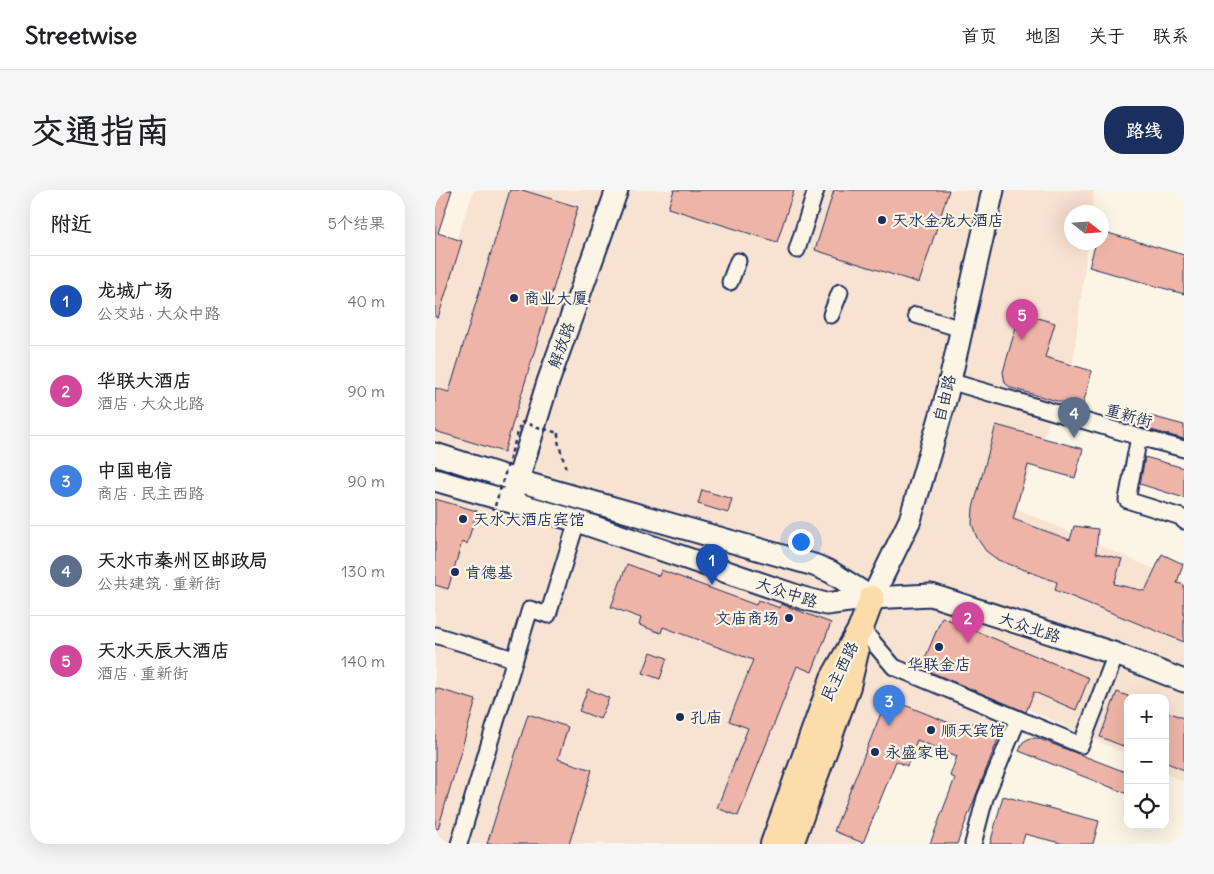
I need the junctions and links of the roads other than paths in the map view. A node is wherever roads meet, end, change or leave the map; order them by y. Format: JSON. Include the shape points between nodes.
{"nodes":[{"id":1,"x":617,"y":190,"type":"edge"},
{"id":2,"x":816,"y":190,"type":"edge"},
{"id":3,"x":993,"y":190,"type":"edge"},
{"id":4,"x":797,"y":250,"type":"dead end"},
{"id":5,"x":739,"y":261,"type":"dead end"},
{"id":6,"x":730,"y":282,"type":"dead end"},
{"id":7,"x":839,"y":292,"type":"dead end"},
{"id":8,"x":831,"y":315,"type":"dead end"},
{"id":9,"x":916,"y":315,"type":"dead end"},
{"id":10,"x":961,"y":329,"type":"junction"},
{"id":11,"x":949,"y":381,"type":"junction"},
{"id":12,"x":1139,"y":437,"type":"junction"},
{"id":13,"x":1184,"y":448,"type":"edge"},
{"id":14,"x":435,"y":454,"type":"edge"},
{"id":15,"x":435,"y":480,"type":"edge"},
{"id":16,"x":519,"y":481,"type":"junction"},
{"id":17,"x":503,"y":504,"type":"junction"},
{"id":18,"x":577,"y":521,"type":"junction"},
{"id":19,"x":1184,"y":521,"type":"edge"},
{"id":20,"x":872,"y":598,"type":"junction"},
{"id":21,"x":861,"y":628,"type":"junction"},
{"id":22,"x":435,"y":635,"type":"edge"},
{"id":23,"x":1116,"y":654,"type":"junction"},
{"id":24,"x":515,"y":658,"type":"junction"},
{"id":25,"x":1184,"y":682,"type":"edge"},
{"id":26,"x":1018,"y":719,"type":"junction"},
{"id":27,"x":459,"y":844,"type":"edge"},
{"id":28,"x":773,"y":844,"type":"edge"},
{"id":29,"x":791,"y":844,"type":"edge"},
{"id":30,"x":973,"y":844,"type":"edge"}],
"edges":[{"from":1,"to":16,"type":"main road","name":"解放路","via":[[548,382]]},
{"from":2,"to":4,"type":"street"},
{"from":3,"to":10,"type":"main road","name":"自由路"},
{"from":5,"to":6,"type":"street"},
{"from":7,"to":8,"type":"street"},
{"from":9,"to":10,"type":"street"},
{"from":10,"to":11,"type":"main road","name":"自由路"},
{"from":11,"to":12,"type":"street","name":"重新街"},
{"from":11,"to":20,"type":"main road","name":"自由路","via":[[910,520]]},
{"from":12,"to":13,"type":"street","name":"重新街"},
{"from":12,"to":19,"type":"street","via":[[1127,500],[1181,517]]},
{"from":14,"to":16,"type":"main road","name":"大众中路"},
{"from":15,"to":17,"type":"main road","name":"大众中路"},
{"from":16,"to":17,"type":"main road","name":"解放路"},
{"from":16,"to":20,"type":"main road","name":"大众中路","via":[[814,565]]},
{"from":17,"to":18,"type":"main road","name":"大众中路"},
{"from":18,"to":20,"type":"main road","name":"大众中路","via":[[803,598],[826,604]]},
{"from":18,"to":24,"type":"street","via":[[548,614],[530,609]]},
{"from":20,"to":21,"type":"main road"},
{"from":20,"to":23,"type":"main road","name":"大众北路","via":[[931,595]]},
{"from":21,"to":26,"type":"street","via":[[894,667]]},
{"from":21,"to":28,"type":"main road","name":"民主西路","via":[[833,678]]},
{"from":21,"to":29,"type":"main road","name":"民主西路","via":[[848,686]]},
{"from":22,"to":24,"type":"street"},
{"from":23,"to":25,"type":"main road","name":"大众北路"},
{"from":23,"to":26,"type":"street","via":[[1081,745]]},
{"from":24,"to":27,"type":"street"},
{"from":26,"to":30,"type":"street","via":[[985,798]]}]}
